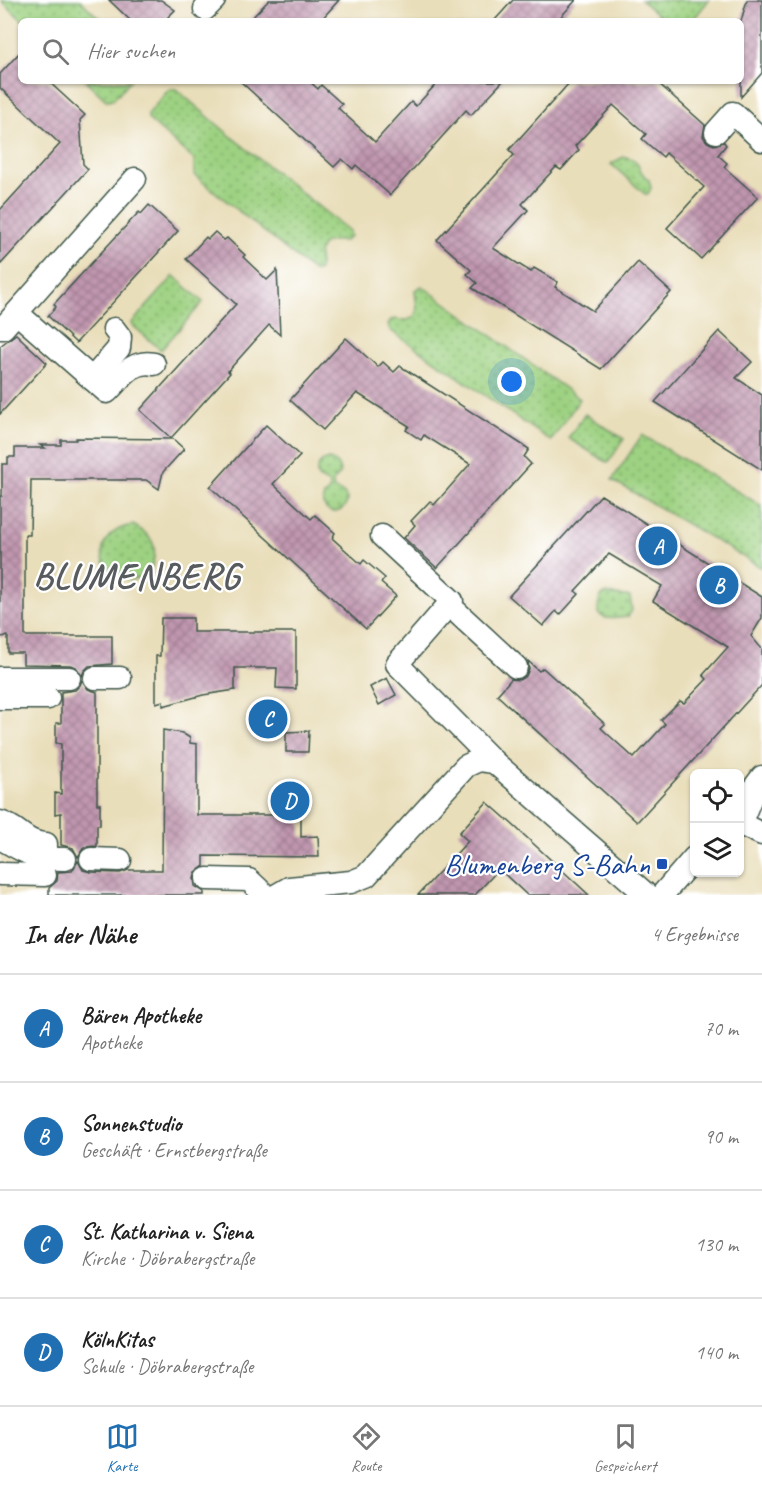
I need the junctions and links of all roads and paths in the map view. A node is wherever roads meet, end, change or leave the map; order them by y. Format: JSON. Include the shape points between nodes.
{"nodes":[{"id":1,"x":716,"y":132,"type":"dead end"},
{"id":2,"x":762,"y":140,"type":"edge"},
{"id":3,"x":135,"y":179,"type":"dead end"},
{"id":4,"x":17,"y":313,"type":"junction"},
{"id":5,"x":0,"y":328,"type":"edge"},
{"id":6,"x":114,"y":329,"type":"dead end"},
{"id":7,"x":154,"y":364,"type":"dead end"},
{"id":8,"x":100,"y":386,"type":"junction"},
{"id":9,"x":382,"y":536,"type":"dead end"},
{"id":10,"x":451,"y":603,"type":"junction"},
{"id":11,"x":516,"y":667,"type":"dead end"},
{"id":12,"x":0,"y":678,"type":"edge"},
{"id":13,"x":69,"y":678,"type":"dead end"},
{"id":14,"x":95,"y":678,"type":"dead end"},
{"id":15,"x":120,"y":678,"type":"dead end"},
{"id":16,"x":0,"y":698,"type":"edge"},
{"id":17,"x":48,"y":698,"type":"dead end"},
{"id":18,"x":494,"y":762,"type":"junction"},
{"id":19,"x":762,"y":777,"type":"edge"},
{"id":20,"x":0,"y":822,"type":"edge"},
{"id":21,"x":740,"y":823,"type":"edge"},
{"id":22,"x":744,"y":826,"type":"edge"},
{"id":23,"x":762,"y":834,"type":"edge"},
{"id":24,"x":0,"y":838,"type":"edge"},
{"id":25,"x":46,"y":844,"type":"dead end"},
{"id":26,"x":64,"y":859,"type":"dead end"},
{"id":27,"x":92,"y":860,"type":"dead end"},
{"id":28,"x":120,"y":860,"type":"dead end"},
{"id":29,"x":690,"y":863,"type":"edge"},
{"id":30,"x":0,"y":874,"type":"edge"},
{"id":31,"x":45,"y":875,"type":"dead end"},
{"id":32,"x":207,"y":879,"type":"dead end"},
{"id":33,"x":313,"y":891,"type":"edge"},
{"id":34,"x":265,"y":895,"type":"edge"},
{"id":35,"x":277,"y":895,"type":"edge"},
{"id":36,"x":648,"y":895,"type":"edge"},
{"id":37,"x":662,"y":895,"type":"edge"}],
"edges":[{"from":1,"to":2,"type":"street","via":[[733,113]]},
{"from":3,"to":4,"type":"street"},
{"from":4,"to":5,"type":"street"},
{"from":4,"to":8,"type":"street"},
{"from":6,"to":8,"type":"street","via":[[120,338],[119,348],[109,361]]},
{"from":7,"to":8,"type":"street","via":[[136,364]]},
{"from":9,"to":10,"type":"street"},
{"from":10,"to":11,"type":"street"},
{"from":10,"to":18,"type":"street","via":[[397,664]]},
{"from":12,"to":13,"type":"street"},
{"from":14,"to":15,"type":"street"},
{"from":16,"to":17,"type":"street"},
{"from":18,"to":33,"type":"street","via":[[479,760],[466,766],[366,876]]},
{"from":18,"to":36,"type":"street"},
{"from":19,"to":21,"type":"street"},
{"from":20,"to":25,"type":"street","via":[[18,830],[29,841]]},
{"from":22,"to":23,"type":"street"},
{"from":24,"to":26,"type":"street","via":[[42,859]]},
{"from":27,"to":28,"type":"street"},
{"from":29,"to":37,"type":"street"},
{"from":30,"to":31,"type":"street"},
{"from":32,"to":34,"type":"street","via":[[249,880]]},
{"from":33,"to":35,"type":"street","via":[[289,888]]}]}
